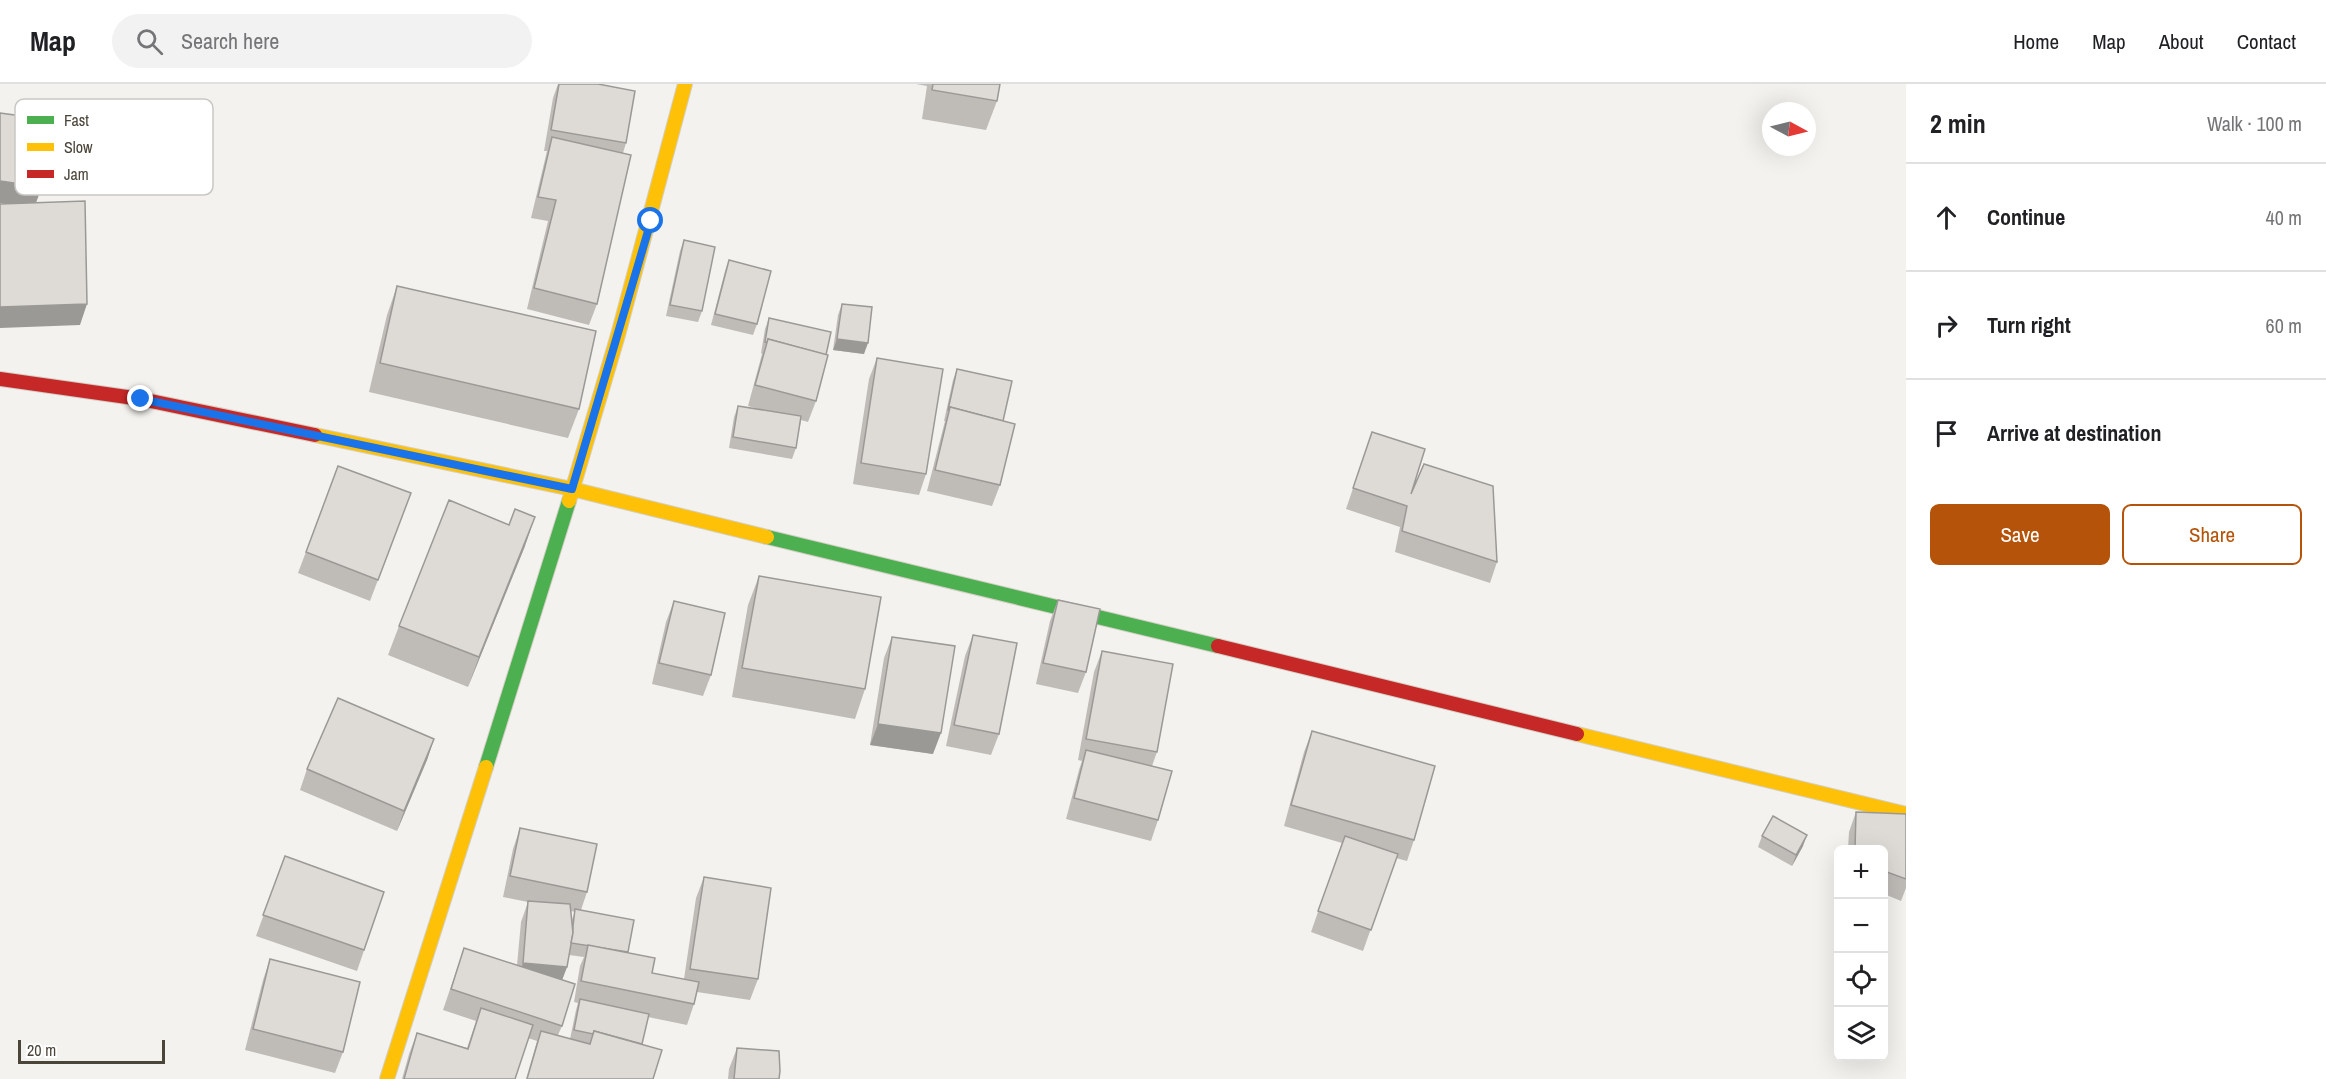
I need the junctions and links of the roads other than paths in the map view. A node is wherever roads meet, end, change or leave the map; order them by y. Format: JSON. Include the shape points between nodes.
{"nodes":[{"id":1,"x":686,"y":84,"type":"edge"},
{"id":2,"x":0,"y":379,"type":"edge"},
{"id":3,"x":572,"y":489,"type":"junction"},
{"id":4,"x":1906,"y":814,"type":"edge"},
{"id":5,"x":387,"y":1079,"type":"edge"}],
"edges":[{"from":1,"to":3,"type":"street","via":[[651,221]]},
{"from":2,"to":3,"type":"street","via":[[141,399]]},
{"from":3,"to":4,"type":"street"},
{"from":3,"to":5,"type":"street"}]}
